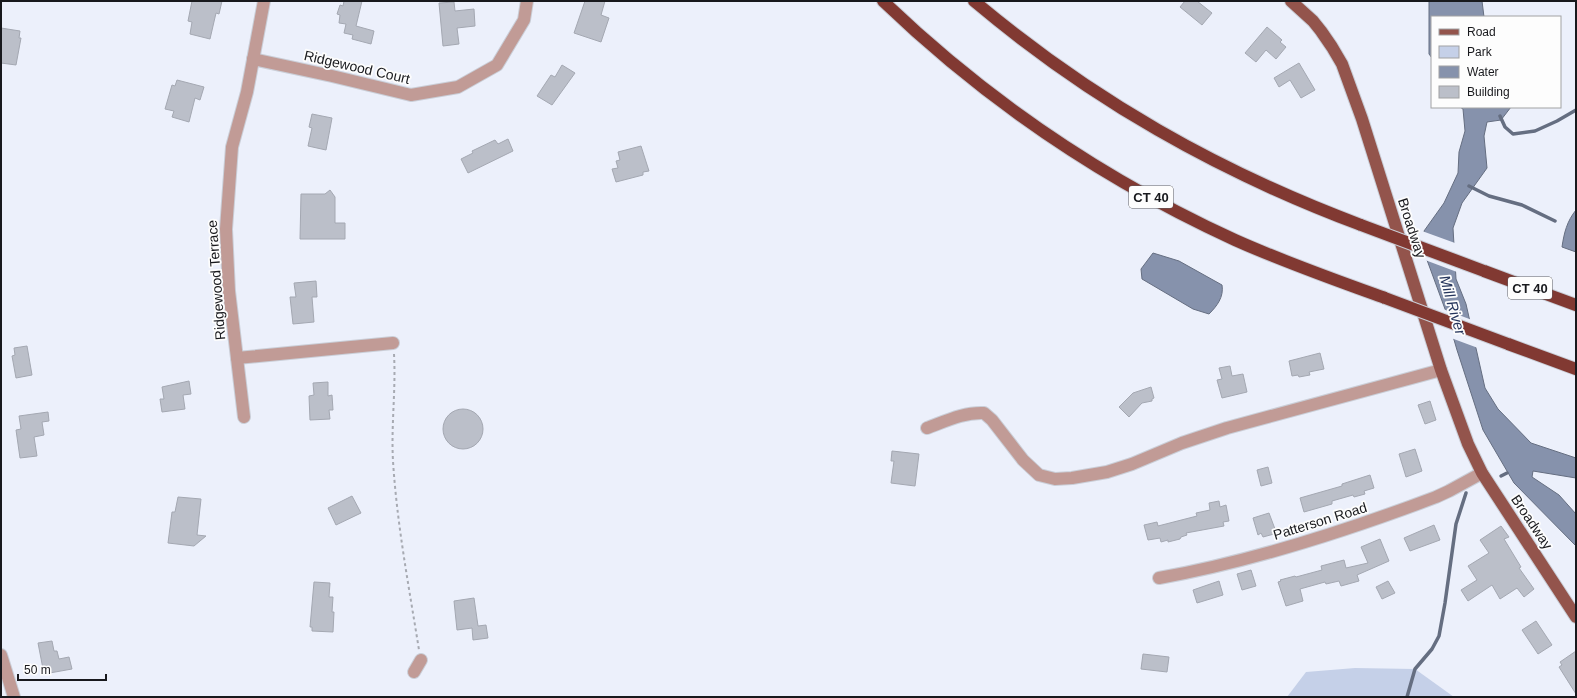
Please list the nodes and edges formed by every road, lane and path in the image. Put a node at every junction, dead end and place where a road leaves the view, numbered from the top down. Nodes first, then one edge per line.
1 (264, 1) edge
2 (527, 1) edge
3 (884, 1) edge
4 (974, 1) edge
5 (1291, 1) edge
6 (253, 59) junction
7 (1576, 305) edge
8 (393, 343) joint
9 (237, 358) junction
10 (1441, 370) junction
11 (1576, 370) edge
12 (244, 417) dead end
13 (928, 428) dead end
14 (1482, 473) junction
15 (1159, 578) dead end
16 (1576, 617) edge
17 (1, 655) edge
18 (421, 660) joint
19 (414, 672) dead end
20 (14, 697) edge

1 - 6 street, Ridgewood Terrace
2 - 6 street, Ridgewood Court
3 - 11 highway, CT 40, bridge
4 - 7 highway, CT 40, bridge
5 - 10 main road, Broadway
6 - 9 street, Ridgewood Terrace
8 - 9 street
8 - 18 path
9 - 12 street, Ridgewood Terrace
10 - 13 street
10 - 14 main road, Broadway
14 - 15 street, Patterson Road
14 - 16 main road, Broadway
17 - 20 street
18 - 19 street

